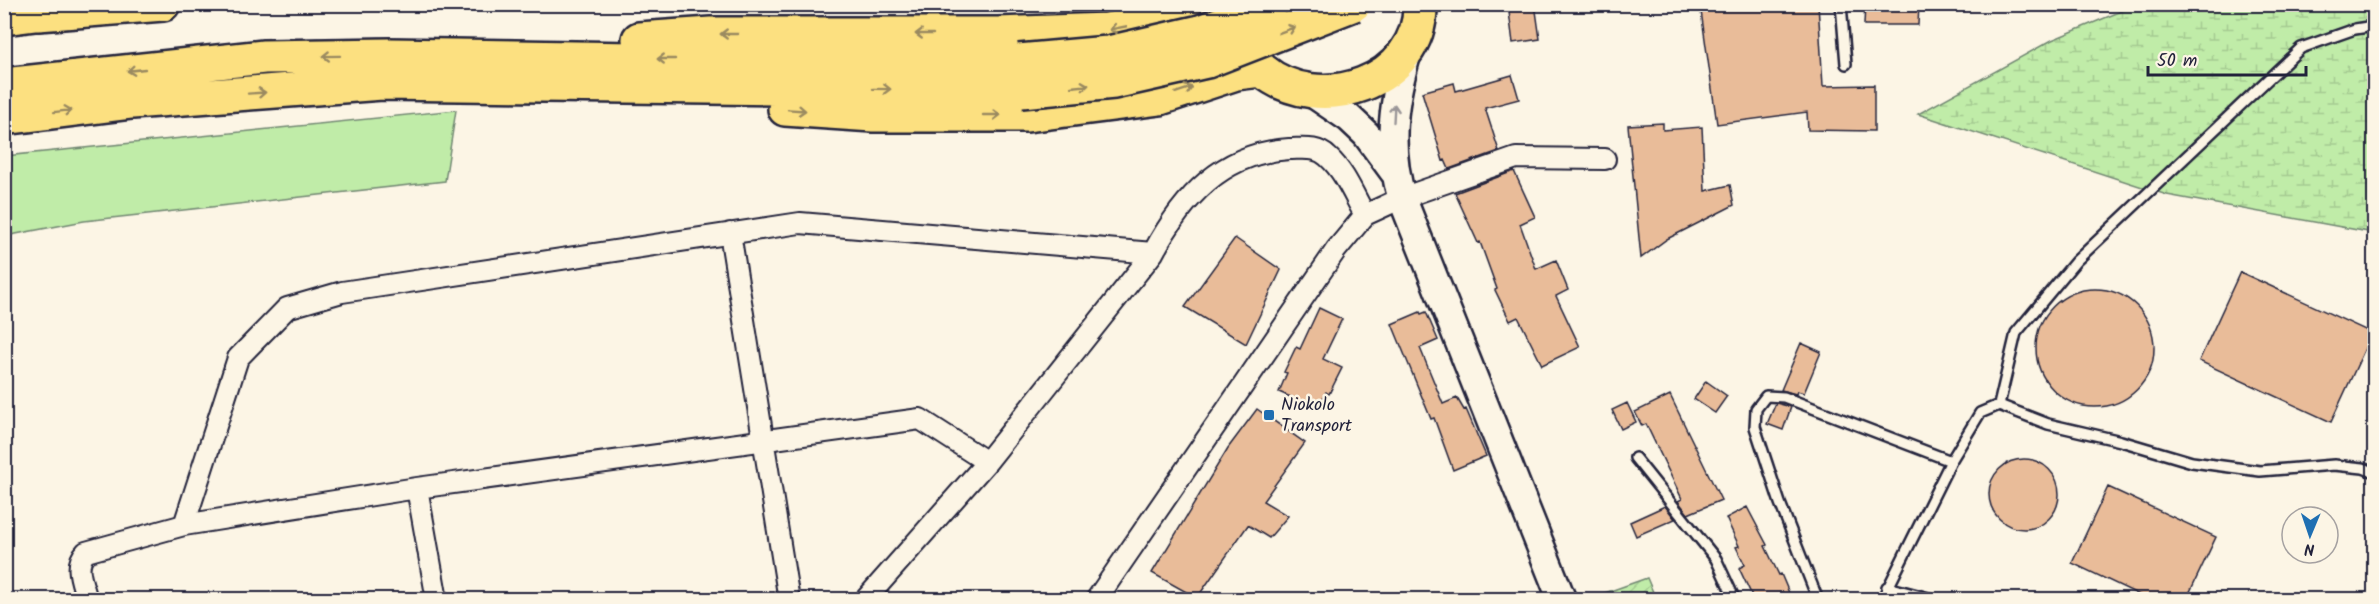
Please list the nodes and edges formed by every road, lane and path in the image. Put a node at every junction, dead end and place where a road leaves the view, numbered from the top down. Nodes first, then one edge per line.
1 (109, 4) edge
2 (163, 4) edge
3 (1216, 4) edge
4 (1238, 4) edge
5 (1272, 4) edge
6 (1354, 4) edge
7 (1841, 4) edge
8 (1427, 8) edge
9 (38, 14) junction
10 (4, 18) edge
11 (2374, 26) edge
12 (1410, 45) junction
13 (1846, 64) dead end
14 (386, 69) junction
15 (1261, 70) junction
16 (1020, 76) junction
17 (4, 85) edge
18 (1308, 90) junction
19 (4, 118) edge
20 (1605, 159) dead end
21 (1394, 172) junction
22 (1402, 198) junction
23 (1365, 215) junction
24 (730, 233) junction
25 (1153, 253) junction
26 (1999, 405) junction
27 (764, 442) junction
28 (1635, 458) dead end
29 (1951, 461) junction
30 (987, 462) junction
31 (2374, 471) edge
32 (417, 488) junction
33 (184, 525) junction
34 (1887, 587) junction
35 (87, 600) edge
36 (437, 600) edge
37 (789, 600) edge
38 (865, 600) edge
39 (1096, 600) edge
40 (1562, 600) edge
41 (1735, 600) edge
42 (1818, 600) edge
43 (1882, 600) edge
44 (1936, 600) edge

1 - 9 highway
2 - 9 highway
3 -> 14 highway
4 - 15 highway
5 - 16 highway, bridge
16 -> 6 highway, bridge
7 - 13 lane
8 - 12 highway
9 - 10 highway
11 - 26 lane
12 - 18 highway
21 -> 12 main road
14 -> 15 highway
14 - 16 highway
14 -> 17 highway
19 -> 14 highway
15 - 18 highway
18 - 21 main road
20 - 22 street
21 - 22 main road
22 - 23 street
22 - 40 main road
23 - 25 street
23 - 39 street
24 - 25 street
24 - 27 street
24 - 33 street
25 - 30 street
26 - 29 lane
26 - 31 lane
27 - 30 street
27 - 32 street
27 - 37 street
28 - 41 lane
29 - 34 lane
29 - 42 lane
30 - 38 street
32 - 33 street
32 - 36 street
33 - 35 street
34 - 43 lane
34 - 44 lane

